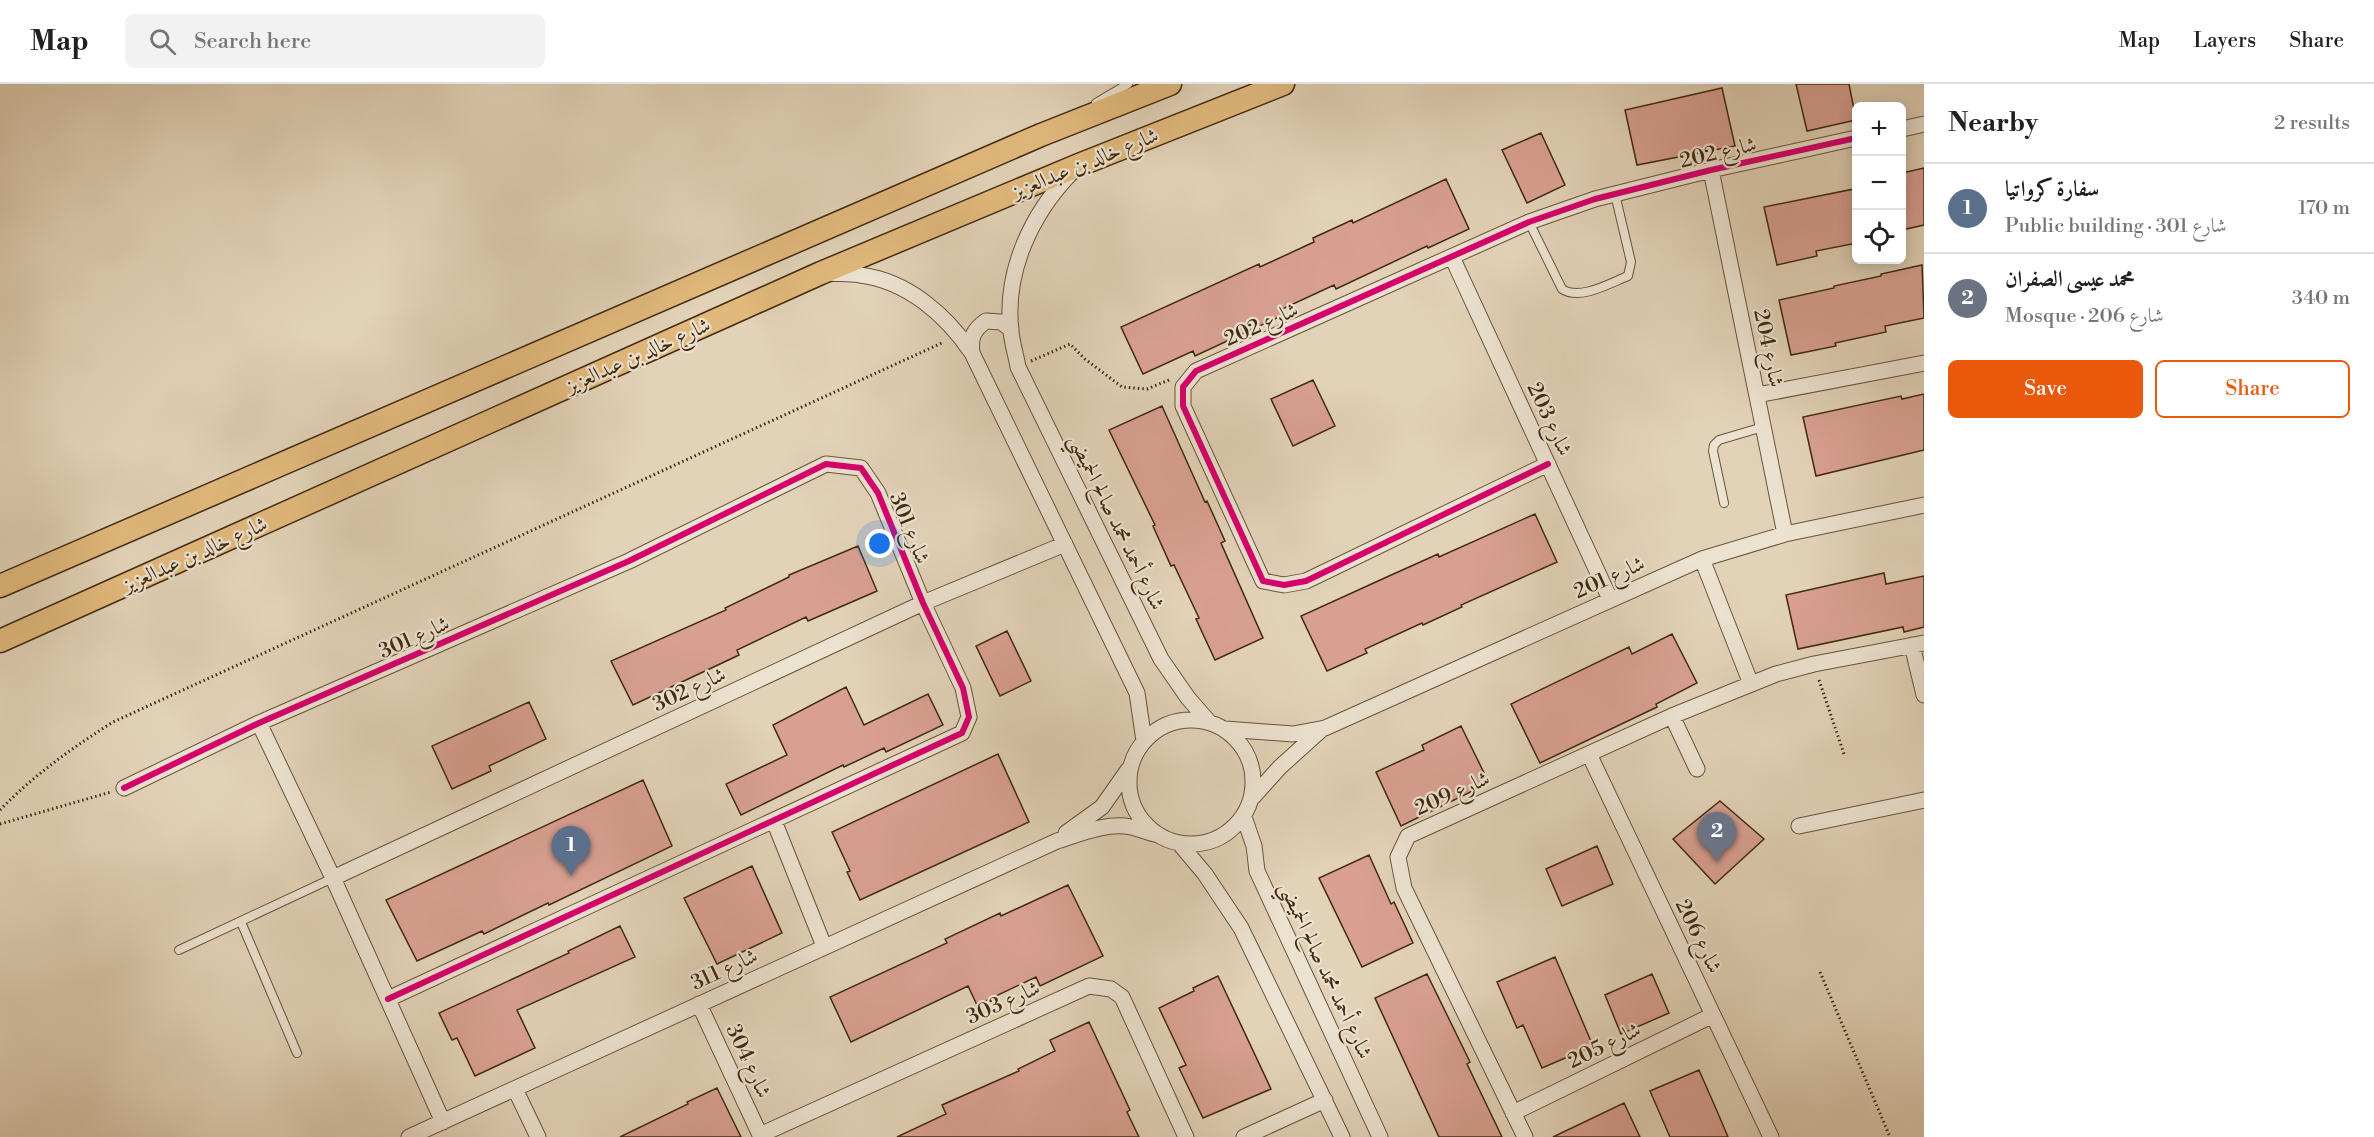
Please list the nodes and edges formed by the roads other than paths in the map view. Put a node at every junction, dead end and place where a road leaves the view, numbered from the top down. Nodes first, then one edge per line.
1 (1128, 84) edge
2 (1170, 84) edge
3 (1282, 84) edge
4 (1924, 124) edge
5 (1906, 128) edge
6 (1041, 135) junction
7 (1852, 139) edge
8 (1079, 165) junction
9 (1711, 170) junction
10 (1615, 194) junction
11 (1529, 222) junction
12 (1452, 256) junction
13 (821, 273) junction
14 (1011, 329) junction
15 (972, 353) junction
16 (1924, 363) edge
17 (1757, 395) junction
18 (1763, 427) junction
19 (1548, 464) junction
20 (1724, 503) dead end
21 (1924, 505) edge
22 (1785, 534) junction
23 (1065, 543) junction
24 (1702, 559) junction
25 (0, 586) edge
26 (1610, 599) junction
27 (923, 603) junction
28 (0, 641) edge
29 (1918, 644) edge
30 (1751, 684) junction
31 (1924, 695) edge
32 (1672, 716) junction
33 (1209, 722) junction
34 (259, 723) junction
35 (1324, 728) junction
36 (1225, 729) junction
37 (1144, 741) junction
38 (1589, 754) junction
39 (1130, 767) junction
40 (1697, 769) dead end
41 (124, 788) road end
42 (1252, 797) junction
43 (1924, 800) edge
44 (1244, 817) junction
45 (774, 821) junction
46 (1799, 826) dead end
47 (1158, 835) junction
48 (1057, 841) junction
49 (1179, 843) junction
50 (333, 878) junction
51 (241, 922) junction
52 (824, 946) junction
53 (179, 950) dead end
54 (388, 999) junction
55 (699, 1004) junction
56 (1713, 1015) junction
57 (297, 1053) dead end
58 (515, 1089) junction
59 (1325, 1100) junction
60 (1513, 1113) junction
61 (443, 1122) junction
62 (761, 1136) edge
63 (409, 1137) edge
64 (538, 1137) edge
65 (1186, 1137) edge
66 (1244, 1137) edge
67 (1342, 1137) edge
68 (1380, 1137) edge
69 (1525, 1137) edge
70 (1771, 1137) edge

1 - 6 lane
2 - 6 main road, شارع خالد بن عبدالعزيز
3 - 8 main road, شارع خالد بن عبدالعزيز
4 - 5 street
6 - 25 main road, شارع خالد بن عبدالعزيز
7 - 9 street, شارع 202
8 - 13 main road, شارع خالد بن عبدالعزيز
8 - 14 street, شارع أحمد محمد صالح الحميضي
9 - 10 street, شارع 202
9 - 17 street, شارع 204
10 - 11 street, شارع 202
10 - 11 lane
11 - 12 street, شارع 202
12 - 19 street, شارع 203
12 - 19 street, شارع 202
13 - 15 street
13 - 28 main road, شارع خالد بن عبدالعزيز
14 - 15 street
14 - 33 street, شارع أحمد محمد صالح الحميضي
15 - 23 street
16 - 17 street
17 - 18 street, شارع 204
18 - 20 lane
18 - 22 street, شارع 204
19 - 26 street, شارع 203
21 - 22 street, شارع 201
22 - 24 street, شارع 201
23 - 27 street, شارع 302
23 - 37 street
24 - 26 street, شارع 201
24 - 30 street
26 - 35 street, شارع 201
27 - 34 street, شارع 301
27 - 45 street, شارع 301
27 - 50 street, شارع 302
29 - 30 street, شارع 209
29 - 31 street
30 - 32 street, شارع 209
32 - 38 street, شارع 209
32 - 40 street
33 - 36 street
33 - 37 street
34 - 41 street, شارع 301
34 - 50 street
35 - 36 street, شارع 201
35 - 42 street, شارع 201
36 - 42 street
37 - 39 street
38 - 56 street, شارع 206
38 - 60 street, شارع 209
39 - 47 street
39 - 48 street, شارع 311
42 - 44 street
43 - 46 street
44 - 49 street
44 - 68 street, شارع أحمد محمد صالح الحميضي
45 - 52 street
45 - 54 street, شارع 301
47 - 48 street, شارع 311
47 - 49 street
48 - 52 street, شارع 311
49 - 59 street
50 - 51 lane
50 - 54 street
51 - 53 lane
51 - 57 lane
52 - 55 street, شارع 311
54 - 61 street
55 - 58 street, شارع 311
55 - 62 street, شارع 304
56 - 60 street, شارع 205
56 - 70 street, شارع 206
58 - 61 street, شارع 311
58 - 64 street
59 - 66 street
59 - 67 street
60 - 69 street, شارع 209
61 - 63 street, شارع 311
62 - 65 street, شارع 303

